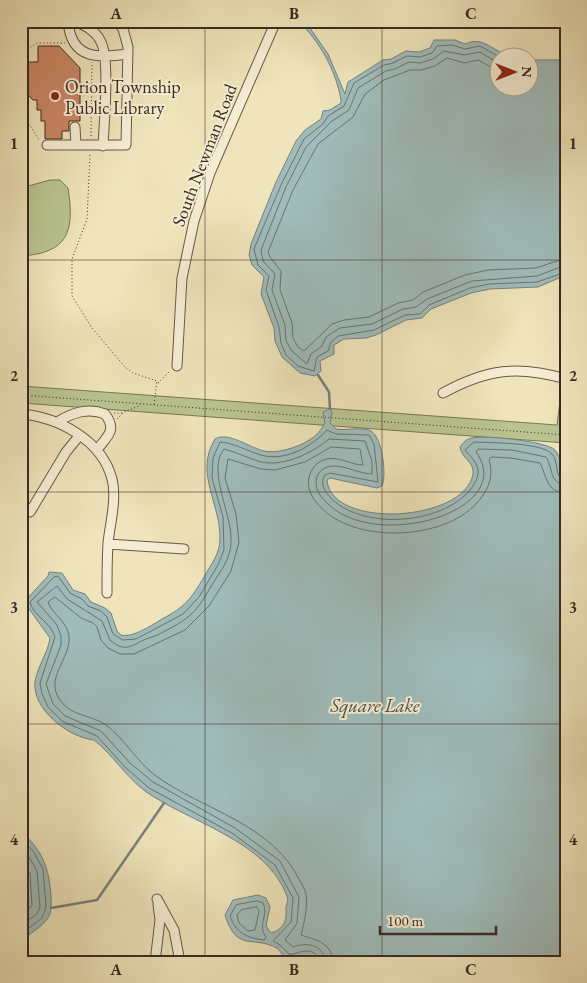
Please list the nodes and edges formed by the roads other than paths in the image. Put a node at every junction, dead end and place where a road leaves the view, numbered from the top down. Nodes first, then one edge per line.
1 (68, 21) edge
2 (75, 21) edge
3 (117, 21) edge
4 (276, 21) edge
5 (128, 54) junction
6 (106, 57) junction
7 (75, 127) dead end
8 (47, 145) road end
9 (76, 145) junction
10 (103, 146) junction
11 (177, 366) road end
12 (566, 379) edge
13 (443, 393) dead end
14 (21, 414) edge
15 (57, 422) junction
16 (79, 436) junction
17 (96, 450) junction
18 (30, 512) dead end
19 (108, 544) junction
20 (184, 549) dead end
21 (107, 593) dead end
22 (155, 962) edge
23 (180, 962) edge

1 - 6 street
2 - 6 street
3 - 5 street
4 - 11 street, South Newman Road
5 - 6 street
5 - 10 street
6 - 10 street
7 - 9 street
8 - 9 street
9 - 10 street
12 - 13 street
14 - 15 street
15 - 16 street
15 - 17 street
16 - 17 street
16 - 18 street
17 - 19 street
19 - 20 street
19 - 21 street
22 - 23 street

